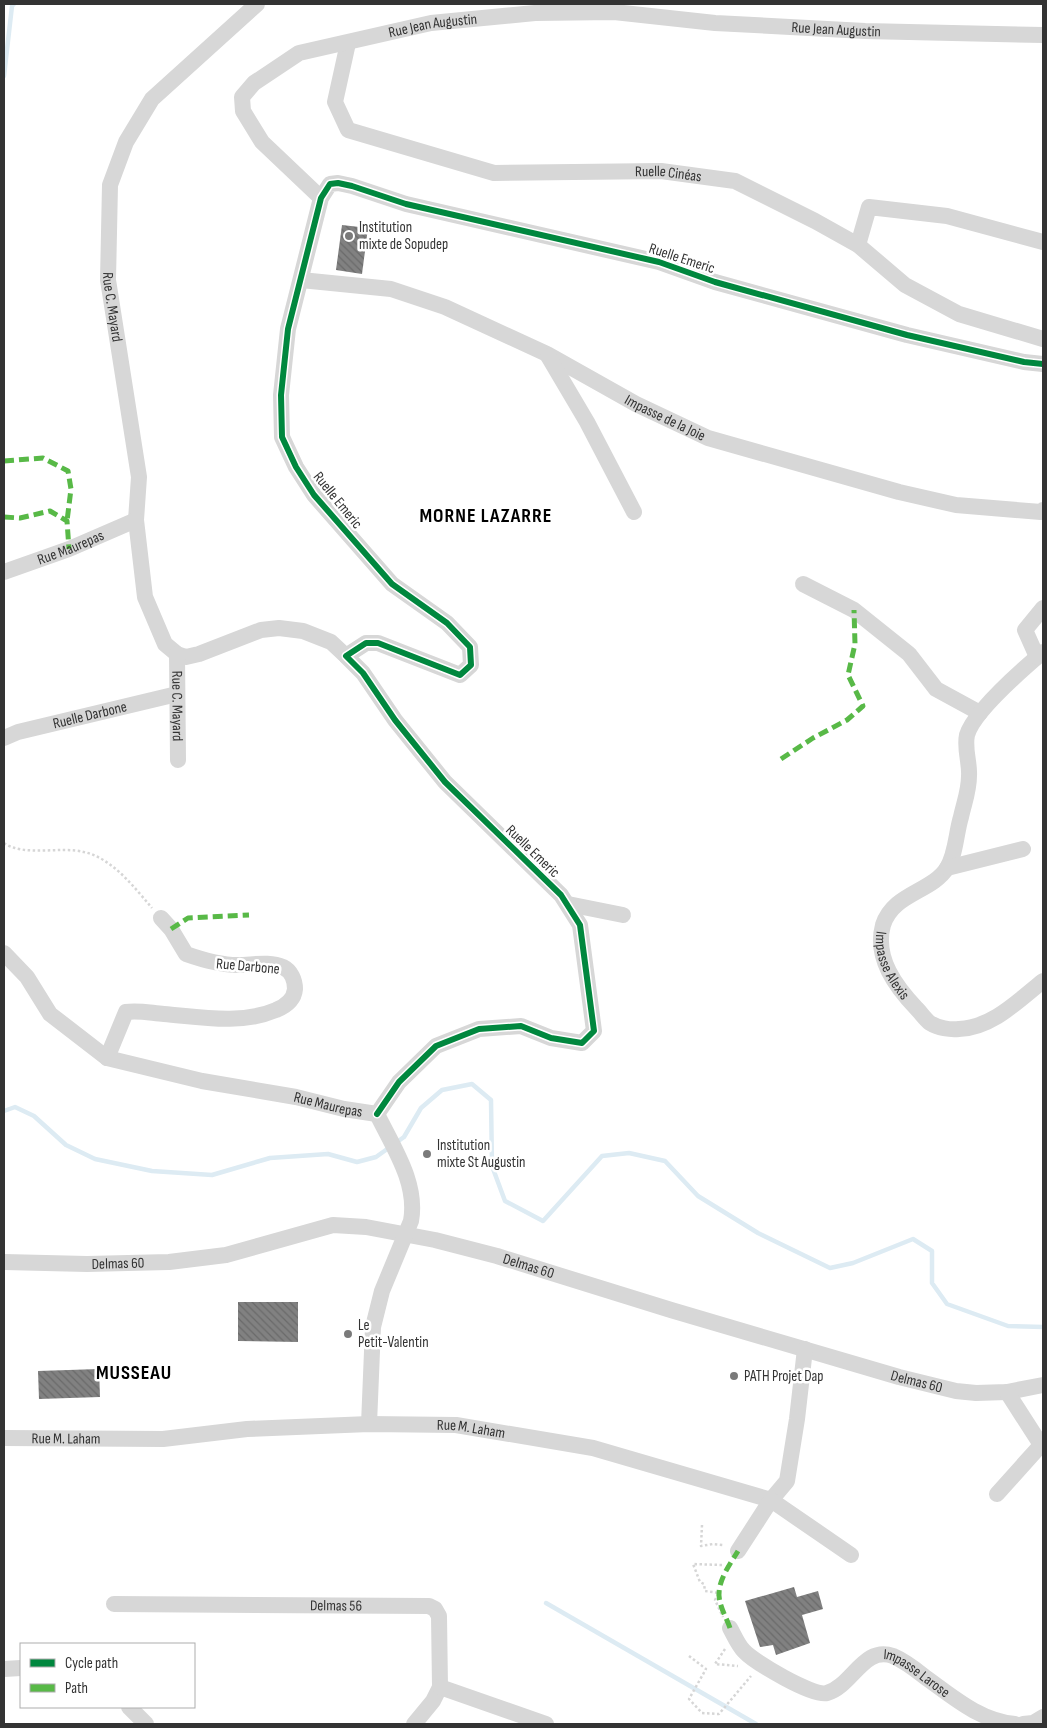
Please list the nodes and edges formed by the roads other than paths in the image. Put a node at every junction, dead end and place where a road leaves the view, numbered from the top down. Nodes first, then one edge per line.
1 (258, 4) edge
2 (1043, 35) edge
3 (348, 43) junction
4 (321, 198) junction
5 (1043, 242) edge
6 (858, 245) junction
7 (301, 280) junction
8 (1043, 339) edge
9 (547, 354) junction
10 (1043, 364) edge
11 (1043, 510) edge
12 (634, 512) dead end
13 (136, 520) junction
14 (4, 572) edge
15 (803, 584) dead end
16 (1043, 608) edge
17 (177, 654) junction
18 (1040, 655) edge
19 (346, 656) junction
20 (177, 694) junction
21 (980, 714) junction
22 (4, 738) edge
23 (178, 760) dead end
24 (1023, 849) dead end
25 (947, 868) junction
26 (568, 904) junction
27 (623, 915) dead end
28 (161, 918) road end
29 (4, 953) edge
30 (1043, 982) edge
31 (106, 1058) junction
32 (377, 1114) junction
33 (405, 1234) junction
34 (4, 1262) edge
35 (805, 1349) junction
36 (1043, 1385) edge
37 (1007, 1392) junction
38 (369, 1424) junction
39 (4, 1438) edge
40 (1042, 1446) edge
41 (997, 1494) dead end
42 (771, 1500) junction
43 (730, 1548) road end
44 (851, 1555) dead end
45 (114, 1604) dead end
46 (730, 1628) dead end
47 (20, 1668) edge
48 (4, 1669) edge
49 (440, 1687) junction
50 (130, 1708) edge
51 (1043, 1718) edge
52 (146, 1724) edge
53 (414, 1724) edge
54 (546, 1724) edge
55 (1015, 1724) edge
56 (1023, 1724) edge

1 - 13 street, Rue C. Mayard
2 - 3 street, Rue Jean Augustin
3 - 4 street, Rue Jean Augustin
3 - 6 street, Ruelle Cinéas
4 - 7 street, Ruelle Emeric
4 - 10 street, Ruelle Emeric
5 - 6 street
6 - 8 street, Ruelle Cinéas
7 - 9 street, Impasse de la Joie
7 - 19 street, Ruelle Emeric
9 - 11 street, Impasse de la Joie
9 - 12 street
13 - 14 street, Rue Maurepas
13 - 17 street, Rue C. Mayard
15 - 21 street
16 - 18 street
17 - 19 street, Rue C. Mayard
17 - 20 street, Rue C. Mayard
18 - 21 street
19 - 26 street, Ruelle Emeric
20 - 22 street, Ruelle Darbone
20 - 23 street, Rue C. Mayard
21 - 25 street
24 - 25 street
25 - 30 street, Impasse Alexis
26 - 27 street
26 - 32 street, Ruelle Emeric
28 - 31 street, Rue Darbone
29 - 31 street, Rue Maurepas
31 - 32 street, Rue Maurepas
32 - 33 street, Rue Maurepas
33 - 34 street, Delmas 60
33 - 35 street, Delmas 60
33 - 38 street, Rue Maurepas
35 - 37 street, Delmas 60
35 - 42 street
36 - 37 street, Delmas 60
37 - 40 street
38 - 39 street, Rue M. Laham
38 - 42 street, Rue M. Laham
40 - 41 street
42 - 43 street
42 - 44 street
45 - 49 street, Delmas 56
46 - 55 street, Impasse Larose
47 - 48 street
49 - 53 street
49 - 54 street
50 - 52 street
51 - 56 street

